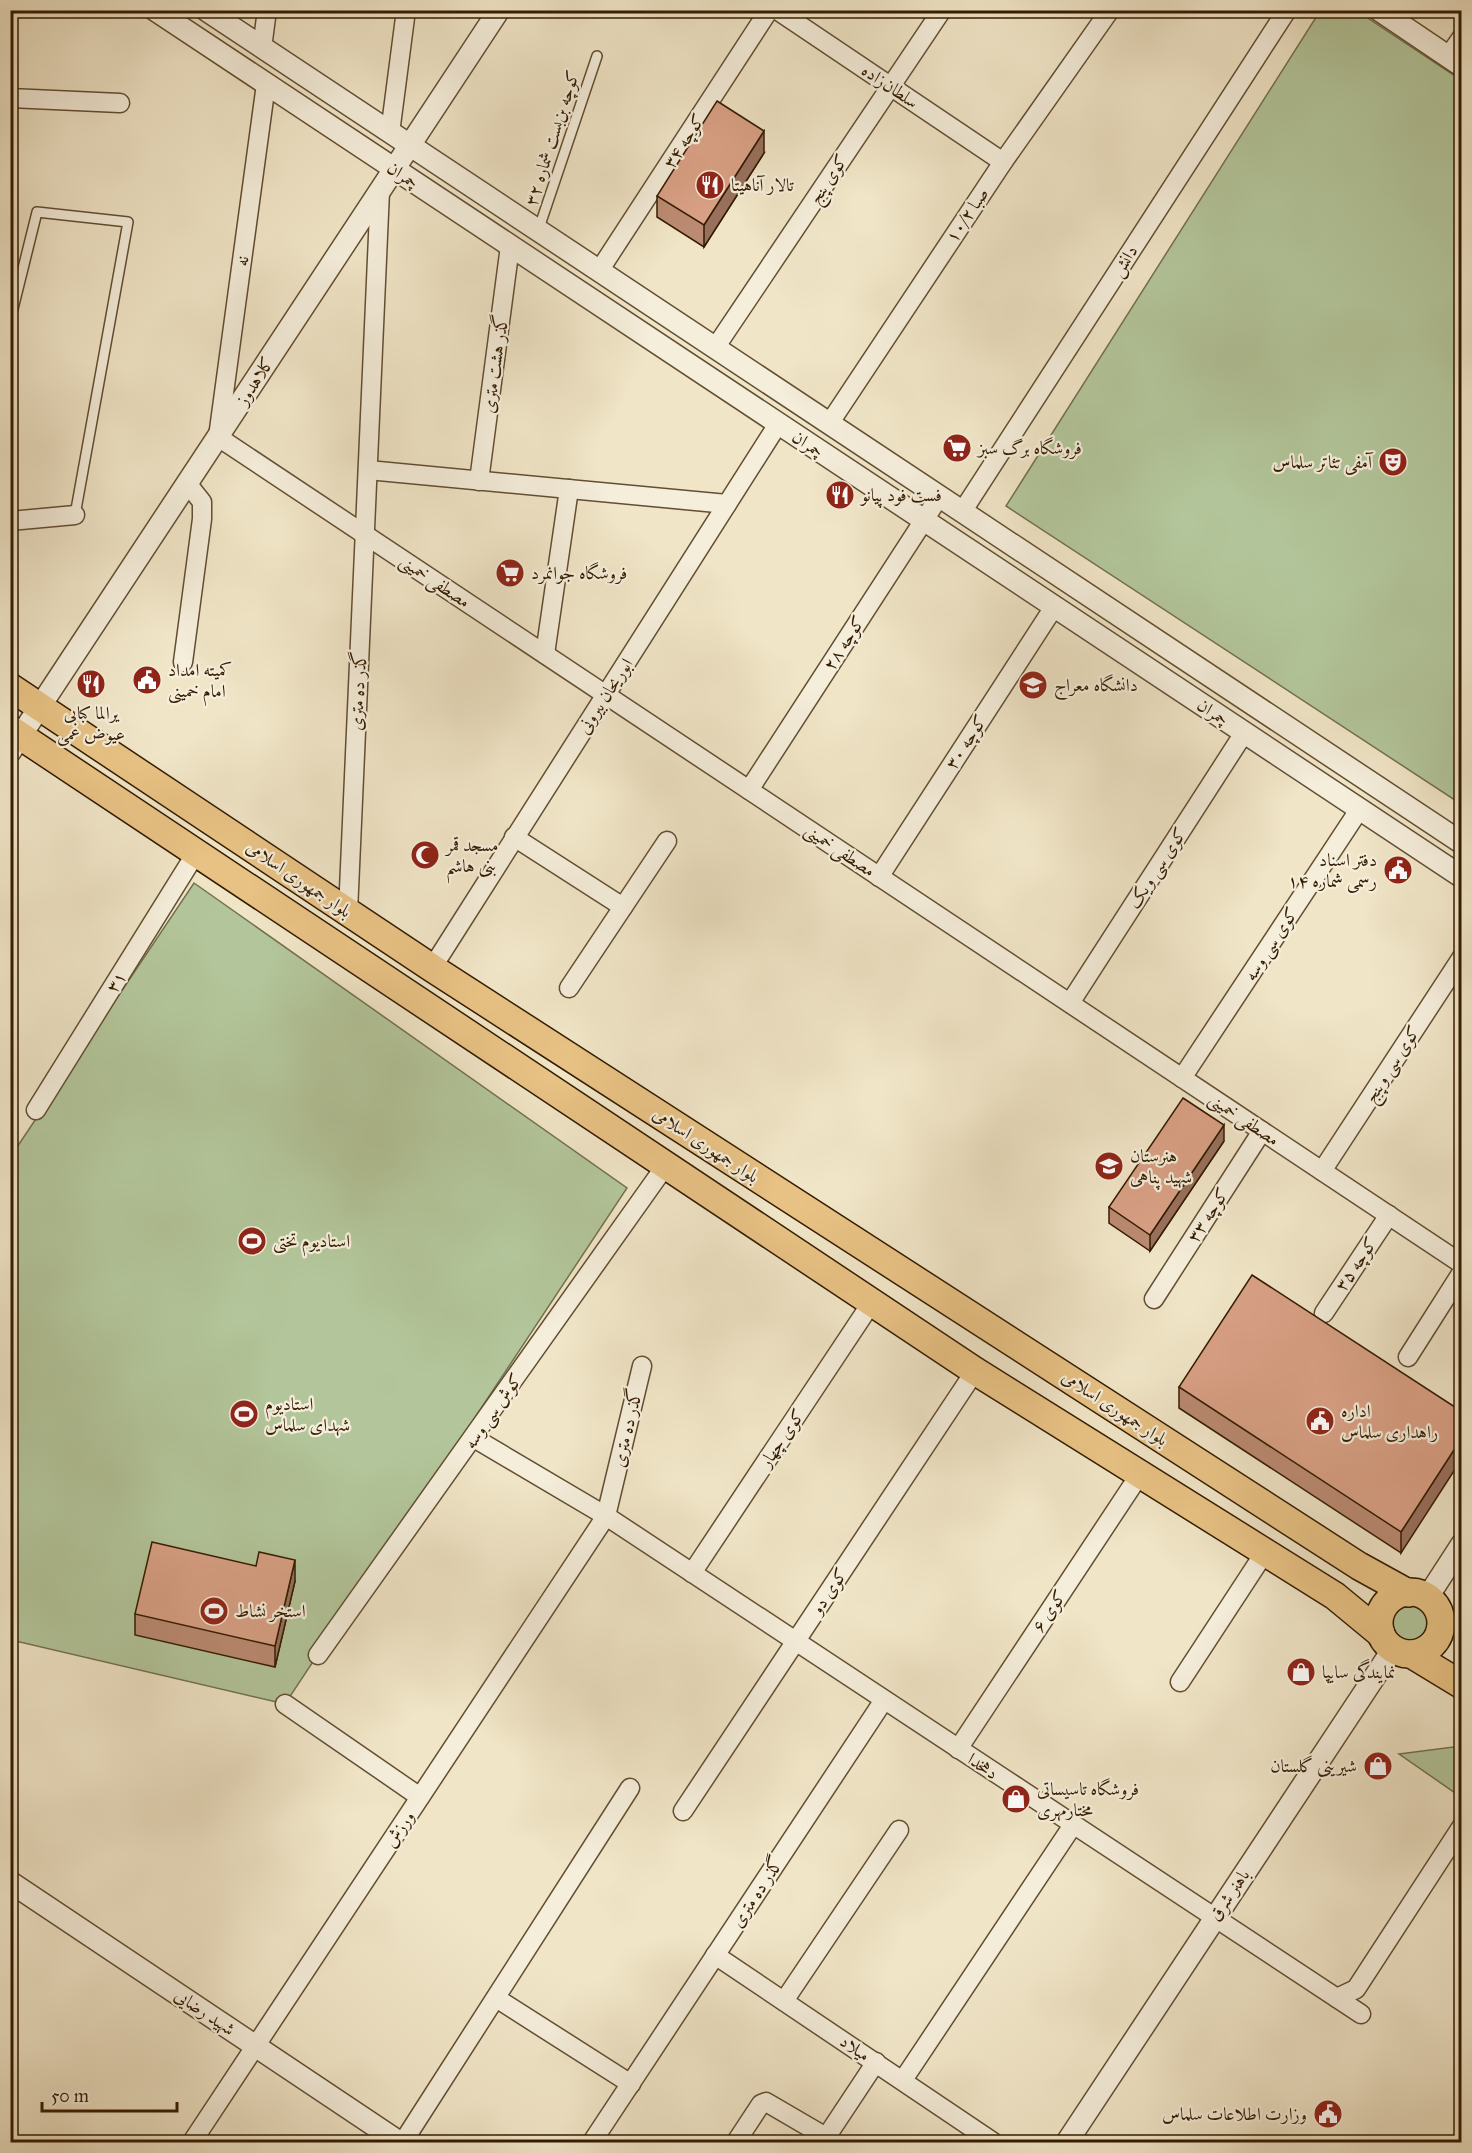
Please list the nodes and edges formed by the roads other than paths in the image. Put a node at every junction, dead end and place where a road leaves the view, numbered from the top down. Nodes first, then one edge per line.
1 (155, 10) edge
2 (206, 10) edge
3 (267, 10) edge
4 (406, 10) edge
5 (499, 10) edge
6 (769, 10) edge
7 (777, 10) edge
8 (942, 10) edge
9 (1110, 10) edge
10 (1287, 10) edge
11 (1379, 10) edge
12 (1461, 37) edge
13 (262, 48) junction
14 (597, 56) dead end
15 (1455, 61) edge
16 (266, 84) junction
17 (889, 86) junction
18 (10, 98) edge
19 (120, 103) dead end
20 (390, 133) junction
21 (410, 146) junction
22 (1003, 162) junction
23 (394, 170) junction
24 (380, 191) junction
25 (538, 231) junction
26 (510, 246) junction
27 (599, 271) junction
28 (10, 321) edge
29 (715, 348) junction
30 (794, 400) junction
31 (778, 424) junction
32 (829, 424) junction
33 (218, 437) junction
34 (368, 470) junction
35 (479, 481) junction
36 (187, 483) junction
37 (569, 489) junction
38 (939, 496) junction
39 (727, 504) junction
40 (962, 512) junction
41 (75, 515) joint
42 (923, 520) junction
43 (10, 521) edge
44 (365, 535) junction
45 (946, 535) junction
46 (1054, 607) junction
47 (545, 654) junction
48 (183, 662) dead end
49 (10, 687) edge
50 (606, 695) junction
51 (40, 706) junction
52 (1244, 733) junction
53 (14, 739) edge
54 (749, 790) junction
55 (1359, 810) junction
56 (514, 837) junction
57 (667, 841) dead end
58 (1461, 843) edge
59 (196, 853) junction
60 (879, 877) junction
61 (1461, 877) edge
62 (623, 907) junction
63 (348, 912) junction
64 (1461, 957) edge
65 (432, 968) junction
66 (568, 988) dead end
67 (1070, 1003) junction
68 (1182, 1078) junction
69 (36, 1110) dead end
70 (1262, 1131) junction
71 (666, 1165) junction
72 (1322, 1171) junction
73 (1389, 1215) junction
74 (1461, 1264) edge
75 (1461, 1272) edge
76 (1155, 1299) dead end
77 (872, 1302) junction
78 (1324, 1313) dead end
79 (1408, 1356) dead end
80 (642, 1366) dead end
81 (975, 1371) junction
82 (474, 1438) junction
83 (1140, 1474) junction
84 (606, 1516) junction
85 (1461, 1544) edge
86 (1265, 1552) junction
87 (692, 1573) junction
88 (1425, 1601) junction
89 (1461, 1630) edge
90 (796, 1641) junction
91 (1395, 1646) junction
92 (318, 1655) dead end
93 (1180, 1682) dead end
94 (1459, 1685) edge
95 (884, 1700) junction
96 (285, 1704) dead end
97 (958, 1749) junction
98 (630, 1788) dead end
99 (420, 1797) junction
100 (683, 1811) dead end
101 (1072, 1825) junction
102 (1461, 1826) edge
103 (899, 1830) dead end
104 (10, 1882) edge
105 (1214, 1918) junction
106 (715, 1955) junction
107 (496, 1998) junction
108 (1337, 1998) junction
109 (784, 2001) junction
110 (1361, 2014) dead end
111 (255, 2046) junction
112 (876, 2062) junction
113 (903, 2080) junction
114 (631, 2084) junction
115 (825, 2140) edge
116 (192, 2142) edge
117 (401, 2142) edge
118 (592, 2142) edge
119 (736, 2142) edge
120 (993, 2142) edge
121 (1067, 2142) edge

1 - 16 street, چمران
2 - 13 street, چمران
3 - 13 street
4 - 20 street
5 - 21 street, کلاهدوز
6 - 27 street, کوچه ۳۴
7 - 17 street, سلطان‌زاده
8 - 17 street, کوی پنج
9 - 22 street, صبا ۱۰/۲
10 - 40 street, دانش
11 - 15 street
12 - 15 street
13 - 20 street, چمران
14 - 25 lane, کوچه بن‌بست شماره ۳۲
16 - 23 street, چمران
16 - 33 street, نه
17 - 22 street, سلطان‌زاده
17 - 29 street, کوی پنج
18 - 19 street
20 - 21 street, چمران
21 - 23 street, کلاهدوز
21 - 25 street, چمران
22 - 32 street, صبا ۱۰/۲
23 - 24 street, کلاهدوز
23 - 26 street, چمران
24 - 33 street, کلاهدوز
24 - 34 street, گذر ده متری
25 - 27 street, چمران
26 - 31 street, چمران
26 - 35 street, گذر هشت متری
27 - 29 street, چمران
28 - 41 lane
29 - 30 street, چمران
30 - 31 street
30 - 32 street, چمران
31 - 39 street, ابوریحان بیرونی
31 - 42 street, چمران
32 - 38 street, چمران
33 - 36 street, کلاهدوز
33 - 44 street, مصطفی خمینی
34 - 35 street
34 - 44 street, گذر ده متری
35 - 37 street
36 - 48 street
36 - 51 street, کلاهدوز
37 - 39 street
37 - 47 street
38 - 40 street, چمران
38 - 42 street, کوچه ۲۸
39 - 50 street, ابوریحان بیرونی
40 - 45 street
40 - 58 street, چمران
41 - 43 street
42 - 45 street, چمران
42 - 54 street, کوچه ۲۸
44 - 47 street, مصطفی خمینی
44 - 63 street, گذر ده متری
45 - 46 street, چمران
46 - 52 street, چمران
46 - 60 street, کوچه ۳۰
47 - 50 street, مصطفی خمینی
49 - 51 main road, بلوار جمهوری اسلامی
50 - 54 street, مصطفی خمینی
50 - 56 street, ابوریحان بیرونی
51 - 53 street, کلاهدوز
51 - 63 main road, بلوار جمهوری اسلامی
52 - 55 street, چمران
52 - 67 street, کوی سی ویک
53 - 59 main road, بلوار جمهوری اسلامی
54 - 60 street, مصطفی خمینی
55 - 61 street, چمران
55 - 68 street, کوی سی وسه
56 - 62 street
56 - 65 street, ابوریحان بیرونی
57 - 62 street
59 - 69 street, ۳۱
59 - 71 main road, بلوار جمهوری اسلامی
60 - 67 street, مصطفی خمینی
62 - 66 street
63 - 65 main road, بلوار جمهوری اسلامی
64 - 72 street, کوی سی وپنج
65 - 88 main road, بلوار جمهوری اسلامی
67 - 68 street, مصطفی خمینی
68 - 70 street, مصطفی خمینی
70 - 72 street, مصطفی خمینی
70 - 76 street, کوچه ۳۳
71 - 77 main road, بلوار جمهوری اسلامی
71 - 82 street, کوش سی وسه
72 - 73 street, مصطفی خمینی
73 - 74 street, مصطفی خمینی
73 - 78 street, کوچه ۳۵
75 - 79 street
77 - 81 main road, بلوار جمهوری اسلامی
77 - 87 street, کوی چهار
80 - 84 street, گذر ده متری
81 - 83 main road, بلوار جمهوری اسلامی
81 - 90 street, کوی دو
82 - 84 street
82 - 92 street, کوش سی وسه
83 - 86 main road, بلوار جمهوری اسلامی
83 - 97 street, کوی ۶
84 - 87 street, دهخدا
84 - 99 street, ورزش
85 - 88 street
86 - 91 main road, بلوار جمهوری اسلامی
86 - 93 street
87 - 90 street, دهخدا
88 - 89 main road, بلوار جمهوری اسلامی
88 - 91 main road
88 - 91 main road
90 - 95 street, دهخدا
90 - 100 street, کوی دو
91 - 94 main road, بلوار جمهوری اسلامی
91 - 105 street, باهنر شرق
95 - 97 street, دهخدا
95 - 106 street, گذر ده متری
96 - 99 street
97 - 101 street, دهخدا
98 - 107 street
99 - 111 street, ورزش
101 - 105 street, دهخدا
101 - 113 street
102 - 108 street
103 - 109 street
104 - 111 street, شهید رضایی
105 - 108 street, دهخدا
105 - 121 street, باهنر شرق
106 - 109 street, میلاد
106 - 114 street, گذر ده متری
107 - 114 street
107 - 117 street
108 - 110 street, دهخدا
109 - 112 street, میلاد
111 - 116 street, ورزش
111 - 117 street, شهید رضایی
112 - 113 street, میلاد
112 - 115 street
113 - 120 street, میلاد
114 - 118 street, گذر ده متری
115 - 119 street

